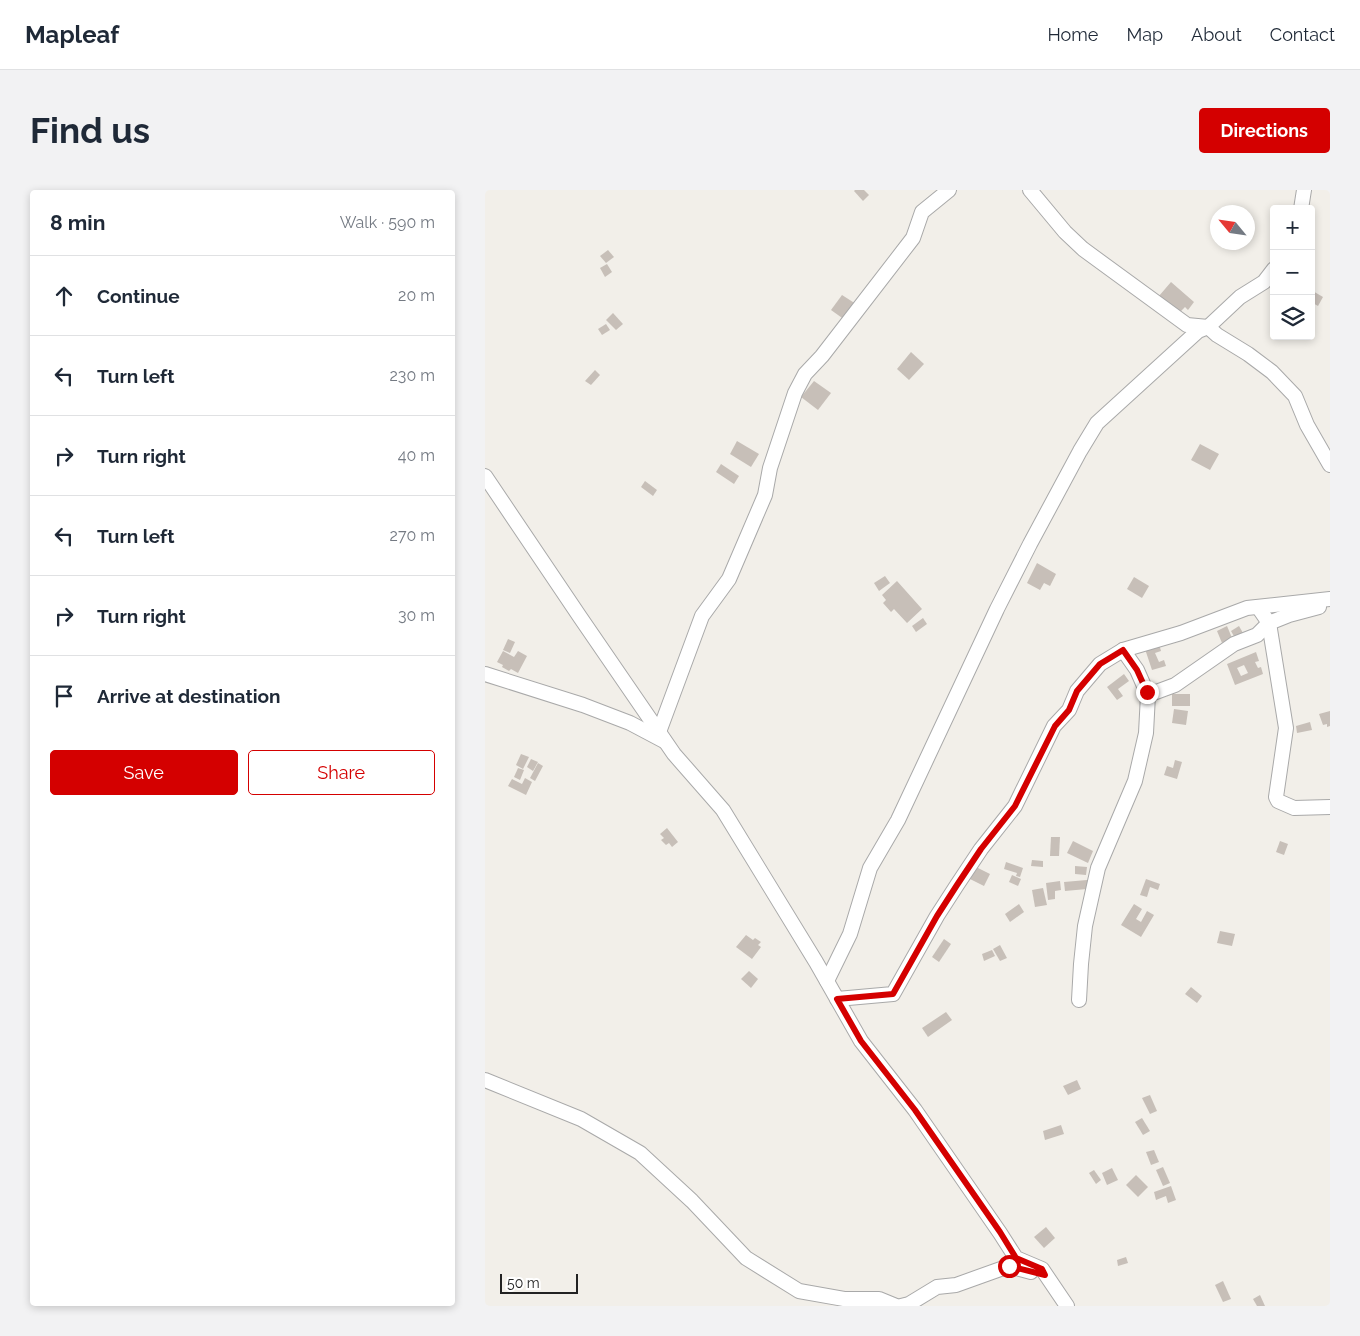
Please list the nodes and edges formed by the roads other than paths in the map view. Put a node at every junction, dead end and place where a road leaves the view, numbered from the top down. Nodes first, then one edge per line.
1 (949, 190) edge
2 (1030, 190) edge
3 (1304, 190) edge
4 (1302, 205) edge
5 (1270, 274) edge
6 (1208, 326) junction
7 (1330, 465) edge
8 (485, 476) edge
9 (1330, 601) edge
10 (1257, 606) junction
11 (1269, 623) junction
12 (1123, 650) junction
13 (485, 674) edge
14 (1148, 695) junction
15 (663, 737) junction
16 (1330, 807) edge
17 (827, 980) junction
18 (837, 999) junction
19 (1079, 1000) dead end
20 (485, 1080) edge
21 (1045, 1275) junction
22 (896, 1306) edge
23 (901, 1306) edge
24 (1067, 1306) edge

1 - 15 street
2 - 6 street
3 - 4 street
5 - 6 street
6 - 7 street
6 - 17 street
8 - 15 street
9 - 10 street
9 - 11 street
10 - 11 street
10 - 12 street
11 - 14 street
11 - 16 street
12 - 14 street
12 - 18 street
13 - 15 street
14 - 19 street
15 - 17 street
17 - 18 street
18 - 21 street
20 - 22 street
21 - 23 street
21 - 24 street

